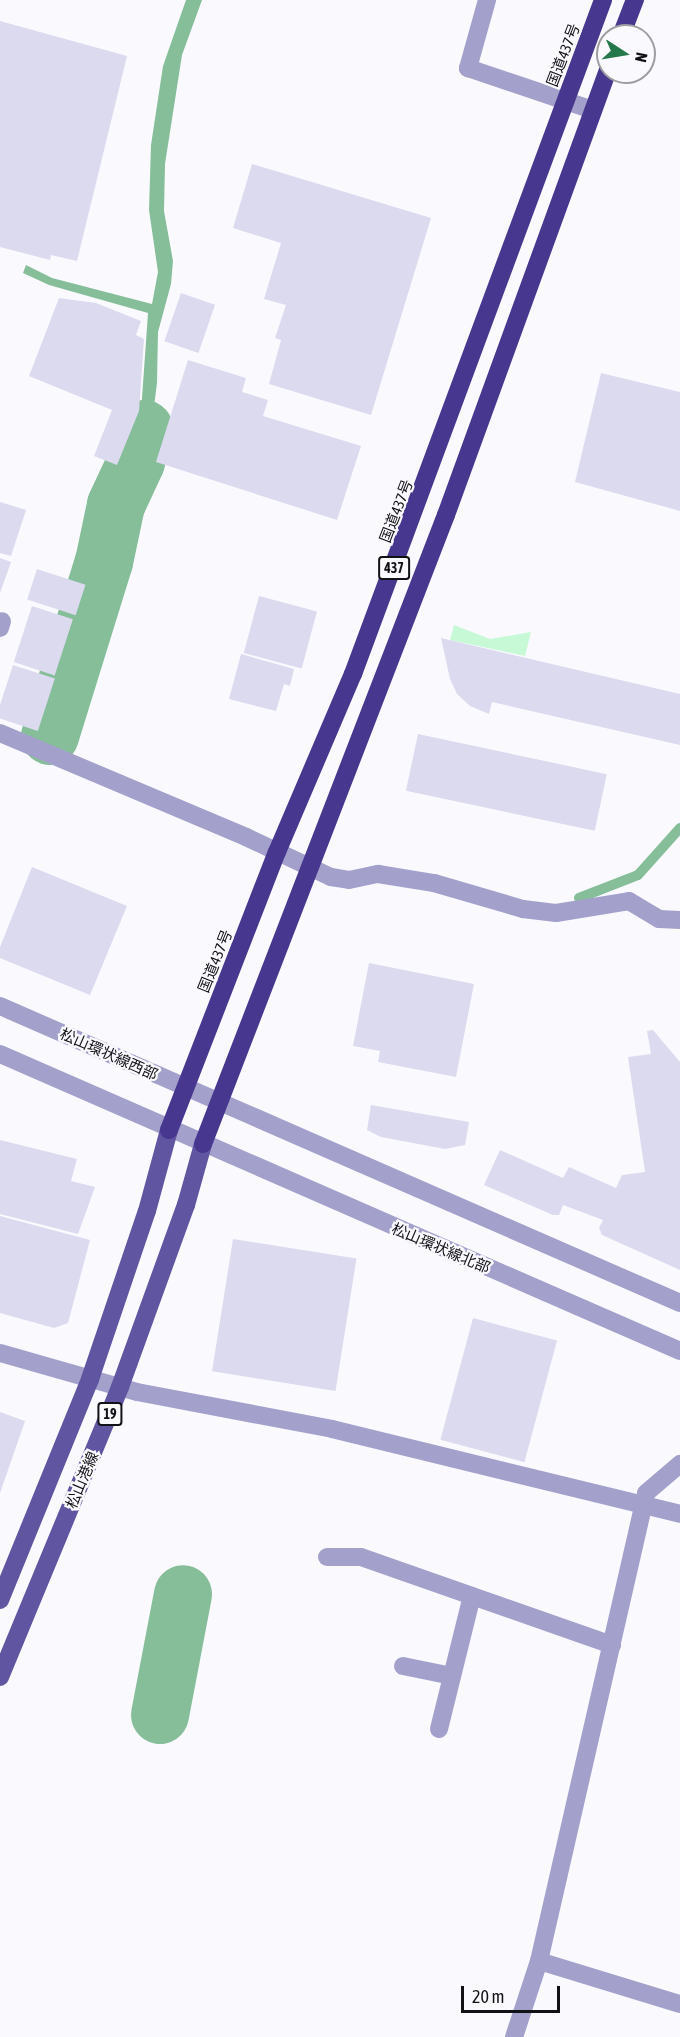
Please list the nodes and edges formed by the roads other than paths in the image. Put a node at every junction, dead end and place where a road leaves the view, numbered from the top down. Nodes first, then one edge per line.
1 (487, 0) edge
2 (603, 0) edge
3 (635, 0) edge
4 (626, 24) edge
5 (603, 84) edge
6 (565, 101) junction
7 (593, 110) junction
8 (0, 733) edge
9 (277, 852) junction
10 (309, 868) junction
11 (680, 920) edge
12 (0, 1006) edge
13 (0, 1054) edge
14 (184, 1088) junction
15 (218, 1103) junction
16 (169, 1130) junction
17 (203, 1144) junction
18 (680, 1303) edge
19 (680, 1351) edge
20 (0, 1353) edge
21 (90, 1379) junction
22 (120, 1387) junction
23 (680, 1464) edge
24 (644, 1506) junction
25 (680, 1514) edge
26 (327, 1557) dead end
27 (472, 1596) junction
28 (0, 1600) edge
29 (612, 1645) junction
30 (403, 1665) dead end
31 (452, 1676) junction
32 (0, 1677) edge
33 (439, 1729) dead end
34 (539, 1961) junction
35 (680, 2004) edge
36 (514, 2037) edge

1 - 6 street
2 - 6 highway, 国道437号 / 437
3 - 4 highway
5 - 7 highway, 437
6 - 7 street
6 - 9 highway, 国道437号 / 437
7 - 10 highway, 437
8 - 9 street
9 - 10 street
9 - 14 highway, 国道437号 / 437
10 - 11 street
10 - 15 highway, 437
12 - 14 street, 松山環状線西部
13 - 16 street
14 - 15 street, 松山環状線西部
14 - 16 highway, 国道437号 / 437
15 - 17 highway, 437
15 - 18 street
16 - 17 street
16 - 21 main road, 松山港線 / 19
17 - 19 street, 松山環状線北部
17 - 22 main road, 松山港線 / 19
20 - 21 street
21 - 22 street
21 - 28 main road, 松山港線 / 19
22 - 24 street
22 - 32 main road, 松山港線 / 19
23 - 24 street
24 - 25 street
24 - 29 street
26 - 27 street
27 - 29 street
27 - 31 street
29 - 34 street
30 - 31 street
31 - 33 street
34 - 35 street
34 - 36 street

